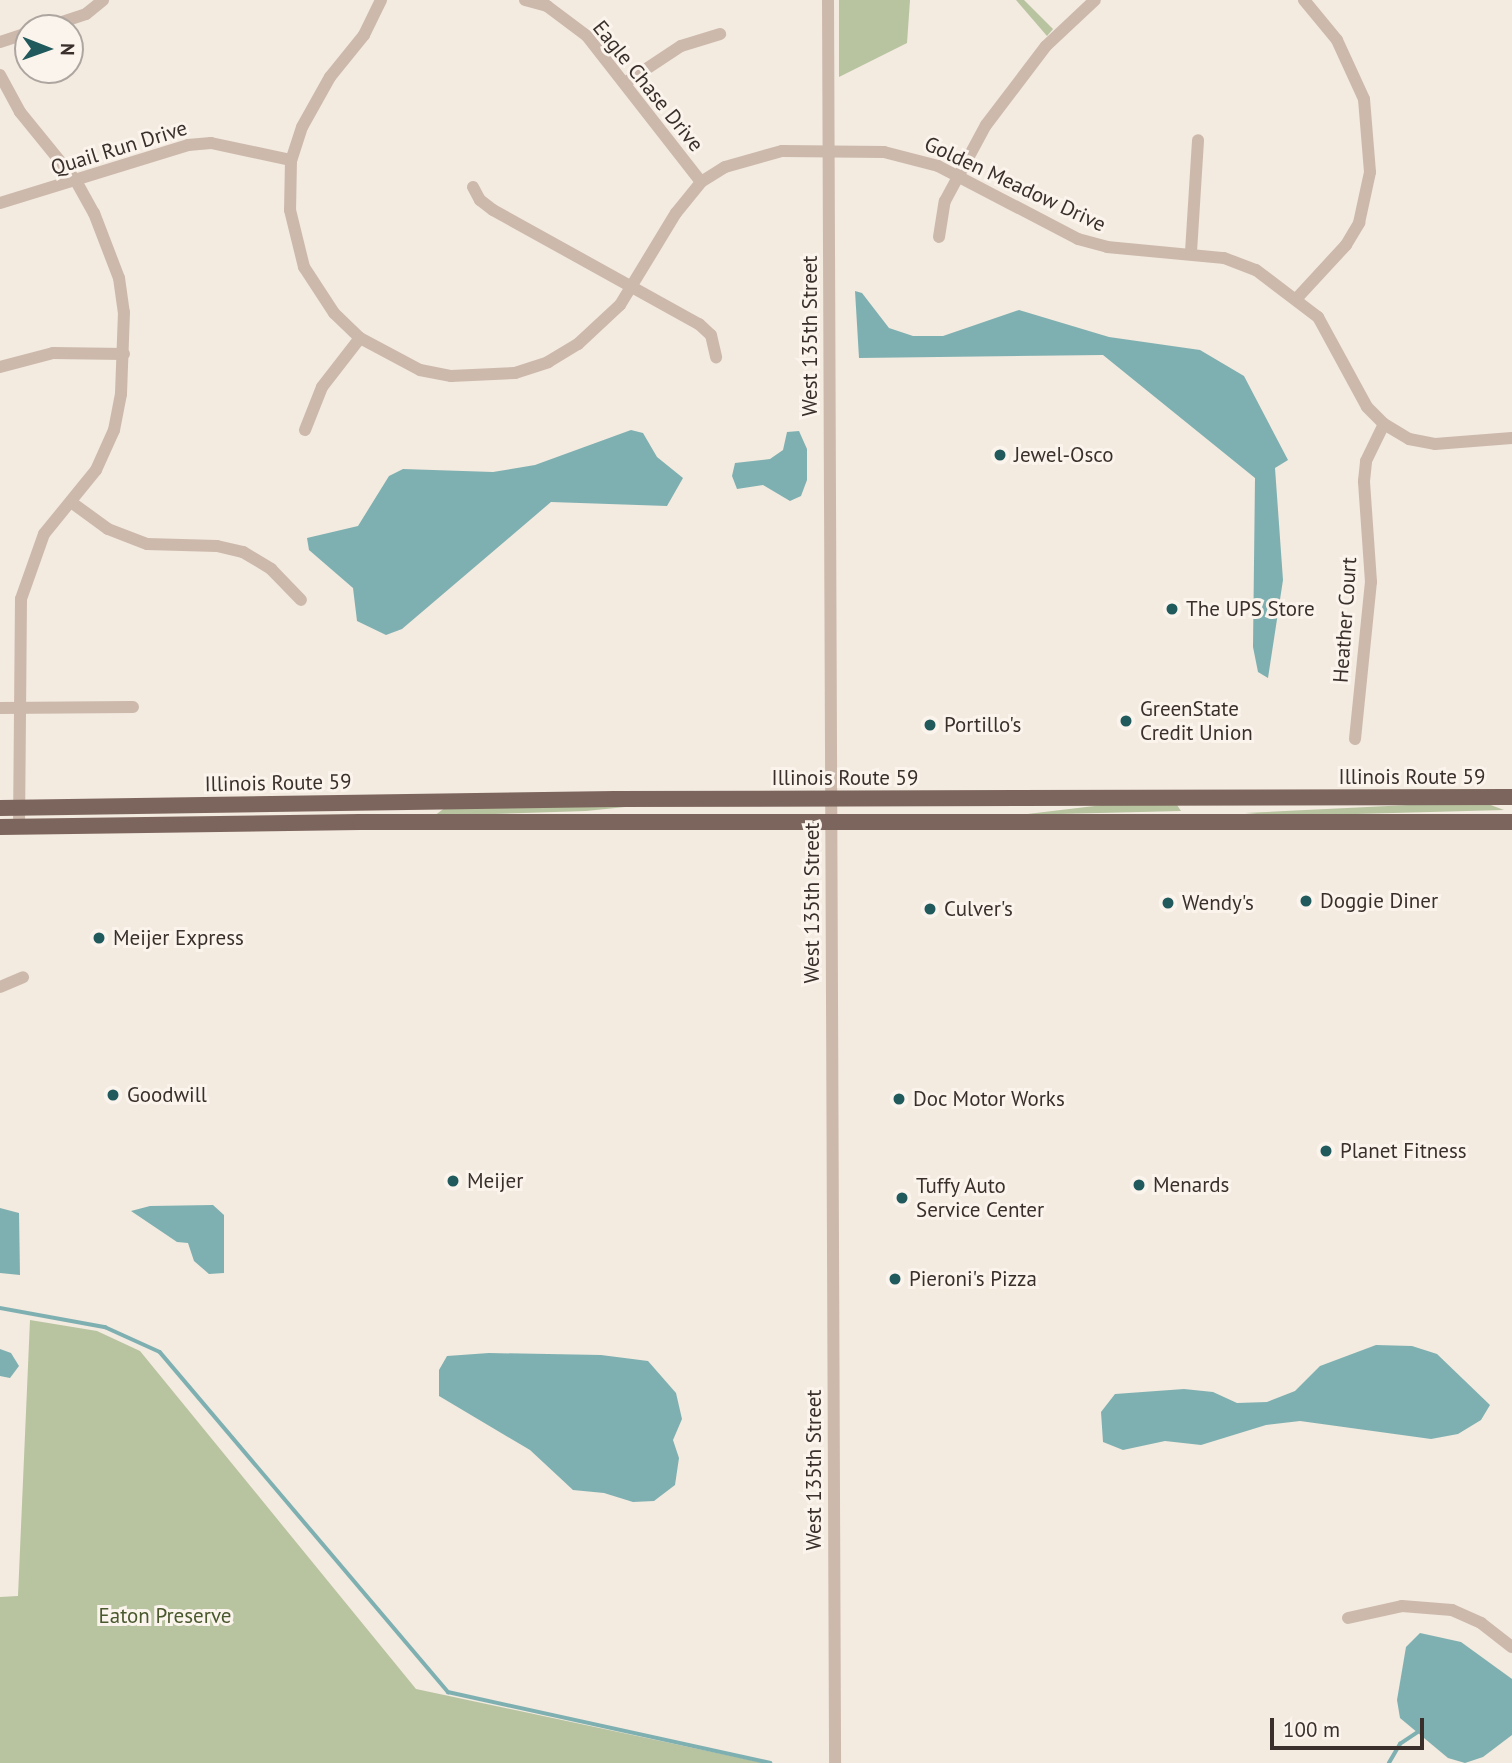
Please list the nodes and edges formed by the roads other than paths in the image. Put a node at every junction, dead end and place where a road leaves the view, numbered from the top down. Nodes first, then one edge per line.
1 (103, 0) edge
2 (381, 0) edge
3 (525, 0) edge
4 (828, 0) edge
5 (1095, 0) edge
6 (548, 3) edge
7 (1312, 3) edge
8 (84, 16) edge
9 (720, 34) dead end
10 (0, 75) edge
11 (625, 83) junction
12 (1198, 141) dead end
13 (828, 151) junction
14 (291, 160) junction
15 (957, 177) junction
16 (76, 181) junction
17 (701, 182) junction
18 (473, 187) dead end
19 (0, 203) edge
20 (939, 237) dead end
21 (1191, 253) junction
22 (632, 286) junction
23 (1298, 297) junction
24 (360, 338) junction
25 (124, 354) junction
26 (716, 357) dead end
27 (0, 367) edge
28 (1384, 424) junction
29 (305, 430) dead end
30 (1512, 438) edge
31 (71, 502) junction
32 (301, 600) dead end
33 (133, 707) dead end
34 (0, 708) edge
35 (18, 708) junction
36 (1355, 739) dead end
37 (1512, 797) edge
38 (830, 799) junction
39 (443, 801) junction
40 (0, 808) edge
41 (19, 808) junction
42 (408, 821) junction
43 (1512, 822) edge
44 (831, 823) junction
45 (0, 827) edge
46 (19, 827) junction
47 (23, 977) dead end
48 (0, 987) edge
49 (1348, 1618) dead end
50 (1512, 1647) edge
51 (835, 1763) edge

1 - 8 street
2 - 14 street, Golden Meadow Drive
3 - 6 street, Eagle Chase Drive
4 - 13 street, West 135th Street
5 - 15 street
6 - 11 street, Eagle Chase Drive
7 - 23 street
9 - 11 street
10 - 16 street
11 - 17 street, Eagle Chase Drive
12 - 21 street
13 - 15 street, Golden Meadow Drive
13 - 17 street, Golden Meadow Drive
13 - 38 street, West 135th Street
14 - 16 street, Quail Run Drive
14 - 24 street, Golden Meadow Drive
15 - 20 street
15 - 21 street, Golden Meadow Drive
16 - 19 street, Quail Run Drive
16 - 25 street
17 - 22 street, Golden Meadow Drive
18 - 22 street
21 - 23 street, Golden Meadow Drive
22 - 24 street, Golden Meadow Drive
22 - 26 street
23 - 28 street, Golden Meadow Drive
24 - 29 street
25 - 27 street
25 - 31 street
28 - 30 street, Golden Meadow Drive
28 - 36 street, Heather Court
31 - 32 street
31 - 35 street
33 - 35 street
34 - 35 street
35 - 41 street
37 - 38 main road, Illinois Route 59
38 - 39 main road, Illinois Route 59
38 - 44 street, West 135th Street
39 - 41 main road, Illinois Route 59
39 - 42 main road
40 - 41 main road, Illinois Route 59
41 - 46 street
42 - 44 main road, Illinois Route 59
42 - 46 main road, Illinois Route 59
43 - 44 main road, Illinois Route 59
44 - 51 street, West 135th Street
45 - 46 main road, Illinois Route 59
47 - 48 street
49 - 50 street

